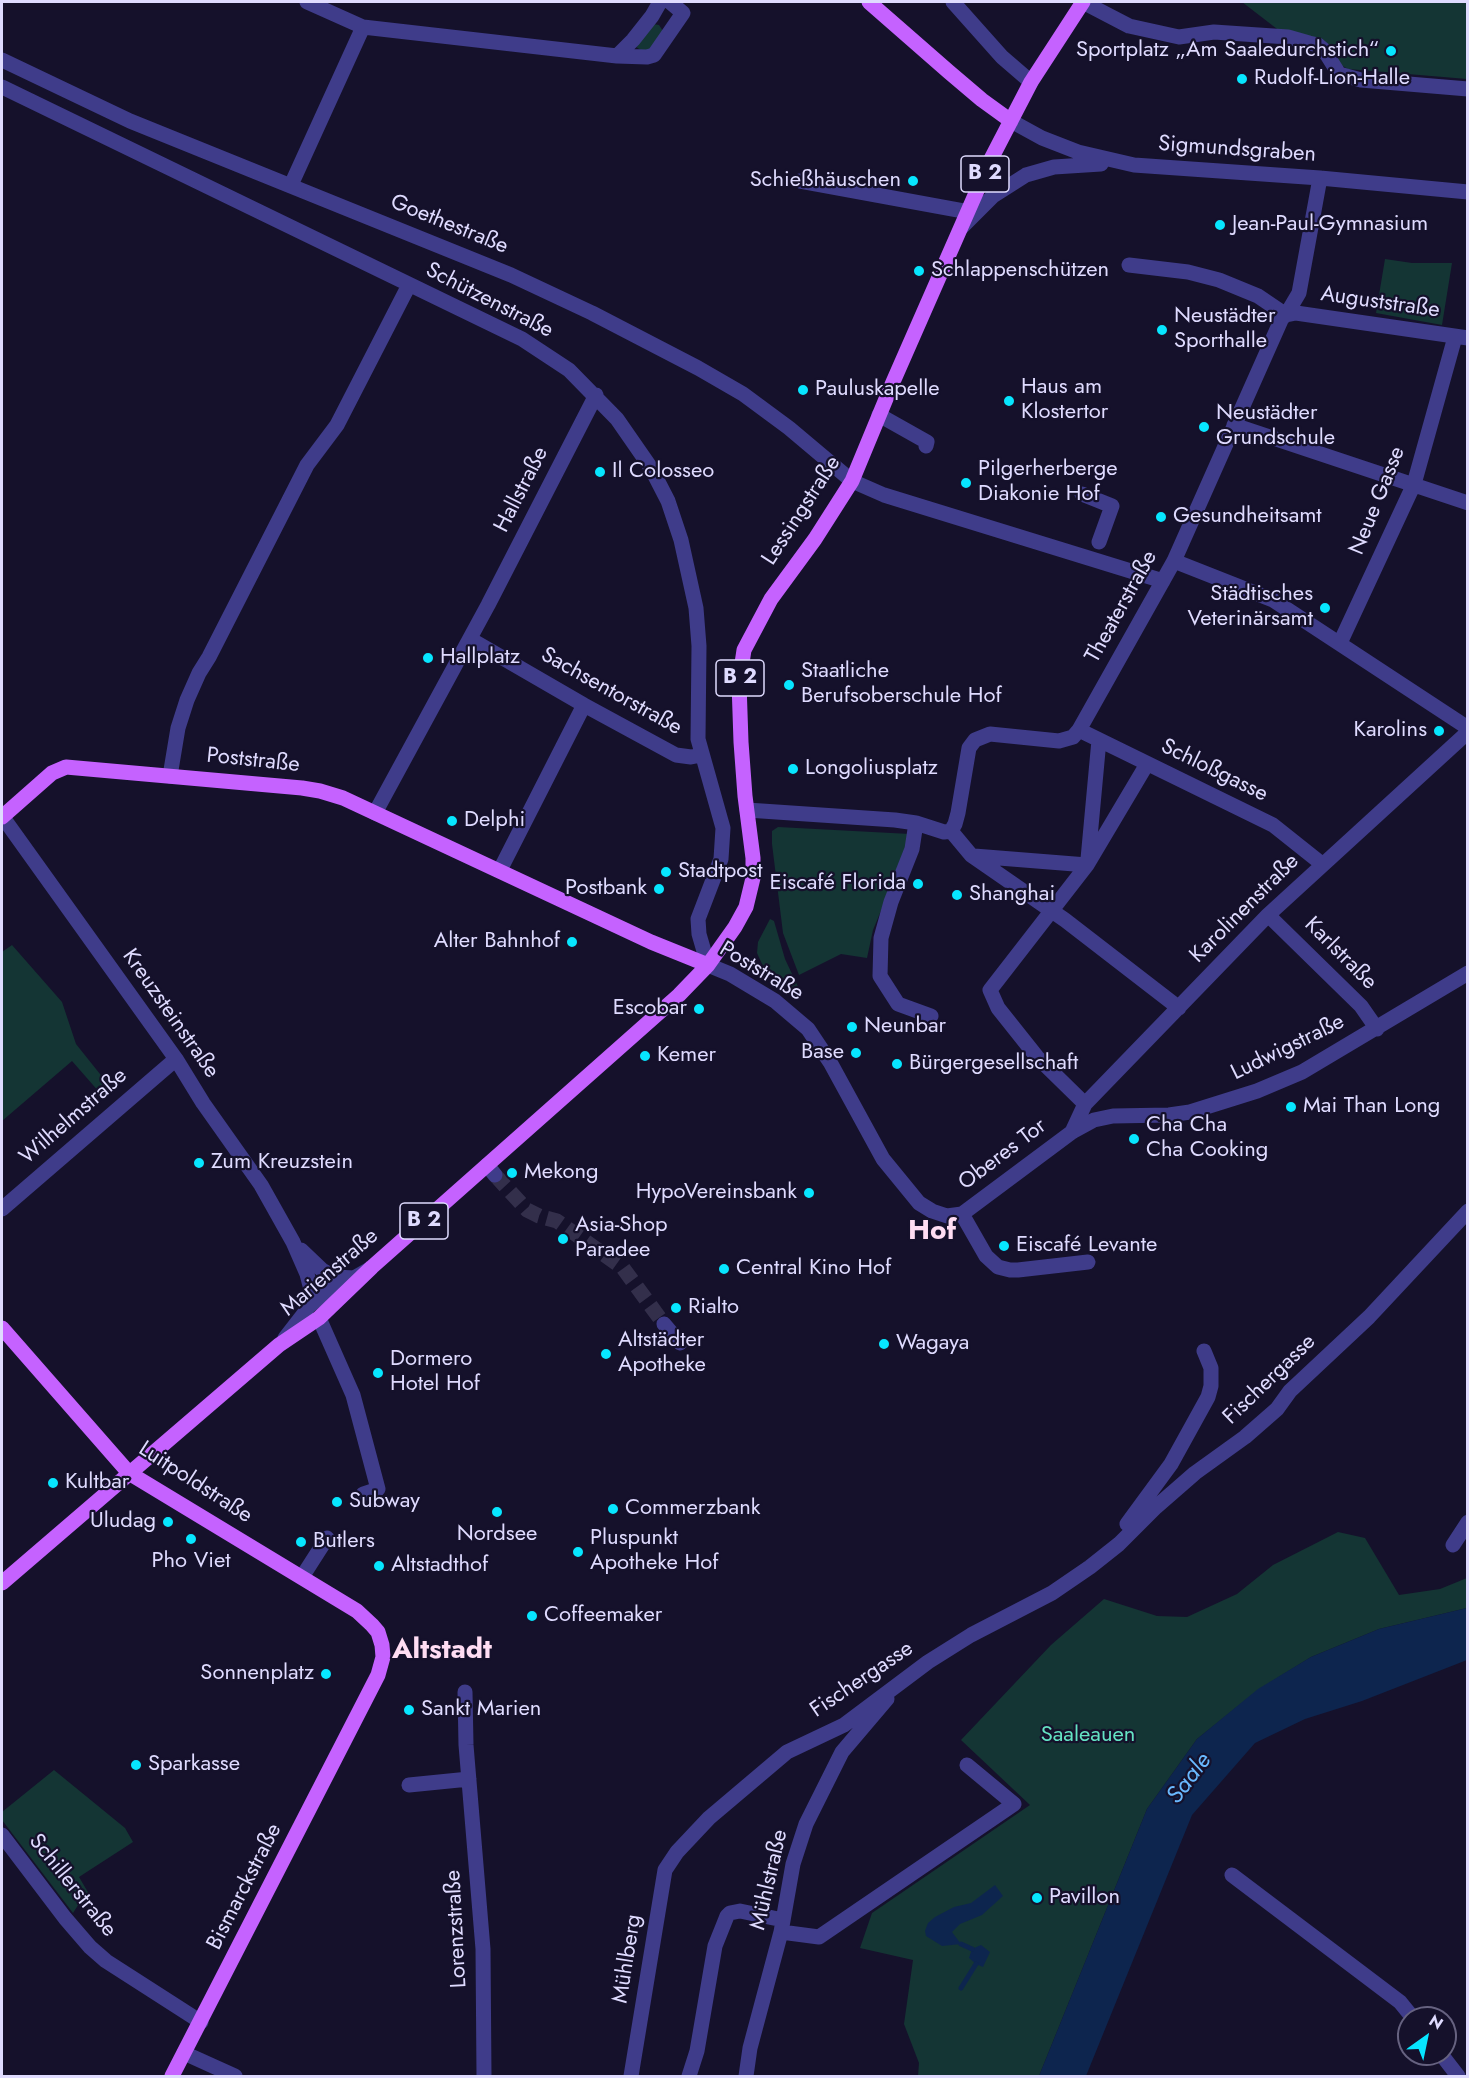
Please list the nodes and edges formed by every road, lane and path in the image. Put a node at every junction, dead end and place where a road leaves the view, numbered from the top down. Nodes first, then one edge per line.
1 (307, 2) edge
2 (660, 2) edge
3 (670, 2) edge
4 (869, 2) edge
5 (952, 2) edge
6 (1083, 2) edge
7 (363, 27) junction
8 (617, 56) junction
9 (2, 60) edge
10 (1032, 82) junction
11 (2, 87) edge
12 (1467, 88) edge
13 (1011, 121) junction
14 (1134, 165) junction
15 (1320, 178) junction
16 (801, 181) dead end
17 (291, 185) junction
18 (1467, 192) edge
19 (969, 212) junction
20 (960, 229) junction
21 (1129, 265) dead end
22 (409, 285) junction
23 (1286, 315) junction
24 (1461, 338) edge
25 (596, 395) junction
26 (879, 415) junction
27 (1234, 425) junction
28 (926, 446) dead end
29 (852, 481) junction
30 (1414, 484) junction
31 (1082, 494) dead end
32 (1467, 503) edge
33 (1099, 542) dead end
34 (1174, 561) junction
35 (1163, 580) junction
36 (470, 639) junction
37 (1340, 644) junction
38 (584, 705) junction
39 (1079, 730) junction
40 (1467, 730) edge
41 (1099, 740) junction
42 (701, 755) junction
43 (1147, 764) junction
44 (170, 776) junction
45 (747, 810) junction
46 (375, 813) junction
47 (2, 816) edge
48 (916, 823) junction
49 (951, 831) junction
50 (971, 855) junction
51 (1322, 864) junction
52 (1087, 865) junction
53 (500, 870) junction
54 (1052, 911) junction
55 (1268, 915) junction
56 (708, 965) junction
57 (1467, 973) edge
58 (1179, 1008) junction
59 (931, 1016) dead end
60 (1377, 1029) junction
61 (176, 1059) junction
62 (1085, 1104) junction
63 (1113, 1116) joint
64 (1072, 1132) junction
65 (919, 1203) joint
66 (2, 1209) edge
67 (1467, 1212) edge
68 (962, 1214) junction
69 (293, 1242) junction
70 (1088, 1262) dead end
71 (372, 1267) junction
72 (343, 1278) junction
73 (314, 1312) junction
74 (664, 1324) tunnel mouth
75 (2, 1328) edge
76 (680, 1343) dead end
77 (1204, 1352) dead end
78 (129, 1473) junction
79 (363, 1494) dead end
80 (1467, 1522) edge
81 (327, 1538) dead end
82 (1453, 1545) dead end
83 (1090, 1568) junction
84 (302, 1577) junction
85 (2, 1583) edge
86 (900, 1682) junction
87 (465, 1692) dead end
88 (357, 1717) joint
89 (967, 1765) dead end
90 (469, 1779) junction
91 (410, 1785) dead end
92 (4, 1838) edge
93 (677, 1852) joint
94 (1233, 1875) dead end
95 (782, 1926) junction
96 (1403, 2006) edge
97 (201, 2022) junction
98 (184, 2053) junction
99 (172, 2076) edge
100 (235, 2076) edge
101 (484, 2076) edge
102 (631, 2076) edge
103 (689, 2076) edge
104 (746, 2076) edge

1 - 7 street
2 - 8 street
3 - 8 street
4 - 13 main road
5 - 10 street
6 - 10 main road, Lessingstraße / B 2
6 - 12 street
7 - 8 street
7 - 17 street
9 - 17 street, Goethestraße
10 - 13 main road, Lessingstraße / B 2
11 - 22 street, Schützenstraße
13 - 14 street, Sigmundsgraben
13 - 19 main road, Lessingstraße / B 2
14 - 15 street, Sigmundsgraben
14 - 20 street
15 - 18 street, Sigmundsgraben
15 - 23 street, Theaterstraße
16 - 19 street
17 - 29 street, Goethestraße
19 - 20 main road, Lessingstraße / B 2
20 - 26 main road, Lessingstraße / B 2
21 - 23 street
22 - 25 street, Schützenstraße
22 - 44 street
23 - 24 street, Auguststraße
23 - 27 street, Theaterstraße
24 - 30 street, Neue Gasse
25 - 36 street, Hallstraße
25 - 42 street, Schützenstraße
26 - 28 street
26 - 29 main road, Lessingstraße / B 2
27 - 30 street
27 - 34 street, Theaterstraße
29 - 35 street, Goethestraße
29 - 45 main road, Lessingstraße / B 2
30 - 32 street
30 - 37 street, Neue Gasse
31 - 33 street
34 - 35 street, Theaterstraße
34 - 37 street
35 - 39 street, Theaterstraße
36 - 38 street, Sachsentorstraße
36 - 46 street
37 - 40 street
38 - 42 street, Sachsentorstraße
38 - 53 street
39 - 41 street, Schloßgasse
39 - 49 street
40 - 51 street, Karolinenstraße
41 - 43 street, Schloßgasse
41 - 52 street
42 - 56 street, Schützenstraße
43 - 51 street, Schloßgasse
43 - 52 street
44 - 46 main road, Poststraße
44 - 47 main road, Poststraße
45 - 48 street
45 - 56 main road, Lessingstraße / B 2
46 - 53 main road, Poststraße
47 - 61 street, Kreuzsteinstraße
48 - 49 street
48 - 59 street
49 - 50 street
50 - 52 street
50 - 54 street
51 - 55 street, Karolinenstraße
52 - 54 street
53 - 56 main road, Poststraße
54 - 58 street
54 - 62 street
55 - 58 street, Karolinenstraße
55 - 60 street, Karlstraße
56 - 65 street, Poststraße
56 - 71 main road, Marienstraße / B 2
57 - 60 street, Ludwigstraße
58 - 62 street, Karolinenstraße
60 - 63 street, Ludwigstraße
61 - 66 street, Wilhelmstraße
61 - 69 street, Kreuzsteinstraße
62 - 64 street, Karolinenstraße
63 - 64 street, Oberes Tor
64 - 68 street, Oberes Tor
65 - 68 street, Oberes Tor
67 - 83 street, Fischergasse
68 - 70 street
69 - 72 street, Kreuzsteinstraße
69 - 73 street, Kreuzsteinstraße
71 - 72 street
71 - 73 main road, Marienstraße / B 2
72 - 73 street
73 - 78 main road, Marienstraße / B 2
73 - 79 street, Kreuzsteinstraße
74 - 76 street
75 - 78 main road, Luitpoldstraße
77 - 83 street, Fischergasse
78 - 84 main road, Luitpoldstraße
78 - 85 main road, Marienstraße
80 - 82 street
81 - 84 street
83 - 86 street, Fischergasse
84 - 88 main road, Luitpoldstraße
86 - 93 street, Fischergasse
86 - 95 street, Mühlstraße
87 - 90 street, Lorenzstraße
88 - 97 main road, Bismarckstraße
89 - 95 street
90 - 91 street
90 - 101 street, Lorenzstraße
92 - 97 street, Schillerstraße
93 - 102 street, Mühlberg
94 - 96 street
95 - 103 street
95 - 104 street, Mühlstraße
97 - 98 main road, Bismarckstraße
98 - 99 main road, Bismarckstraße
98 - 100 street

